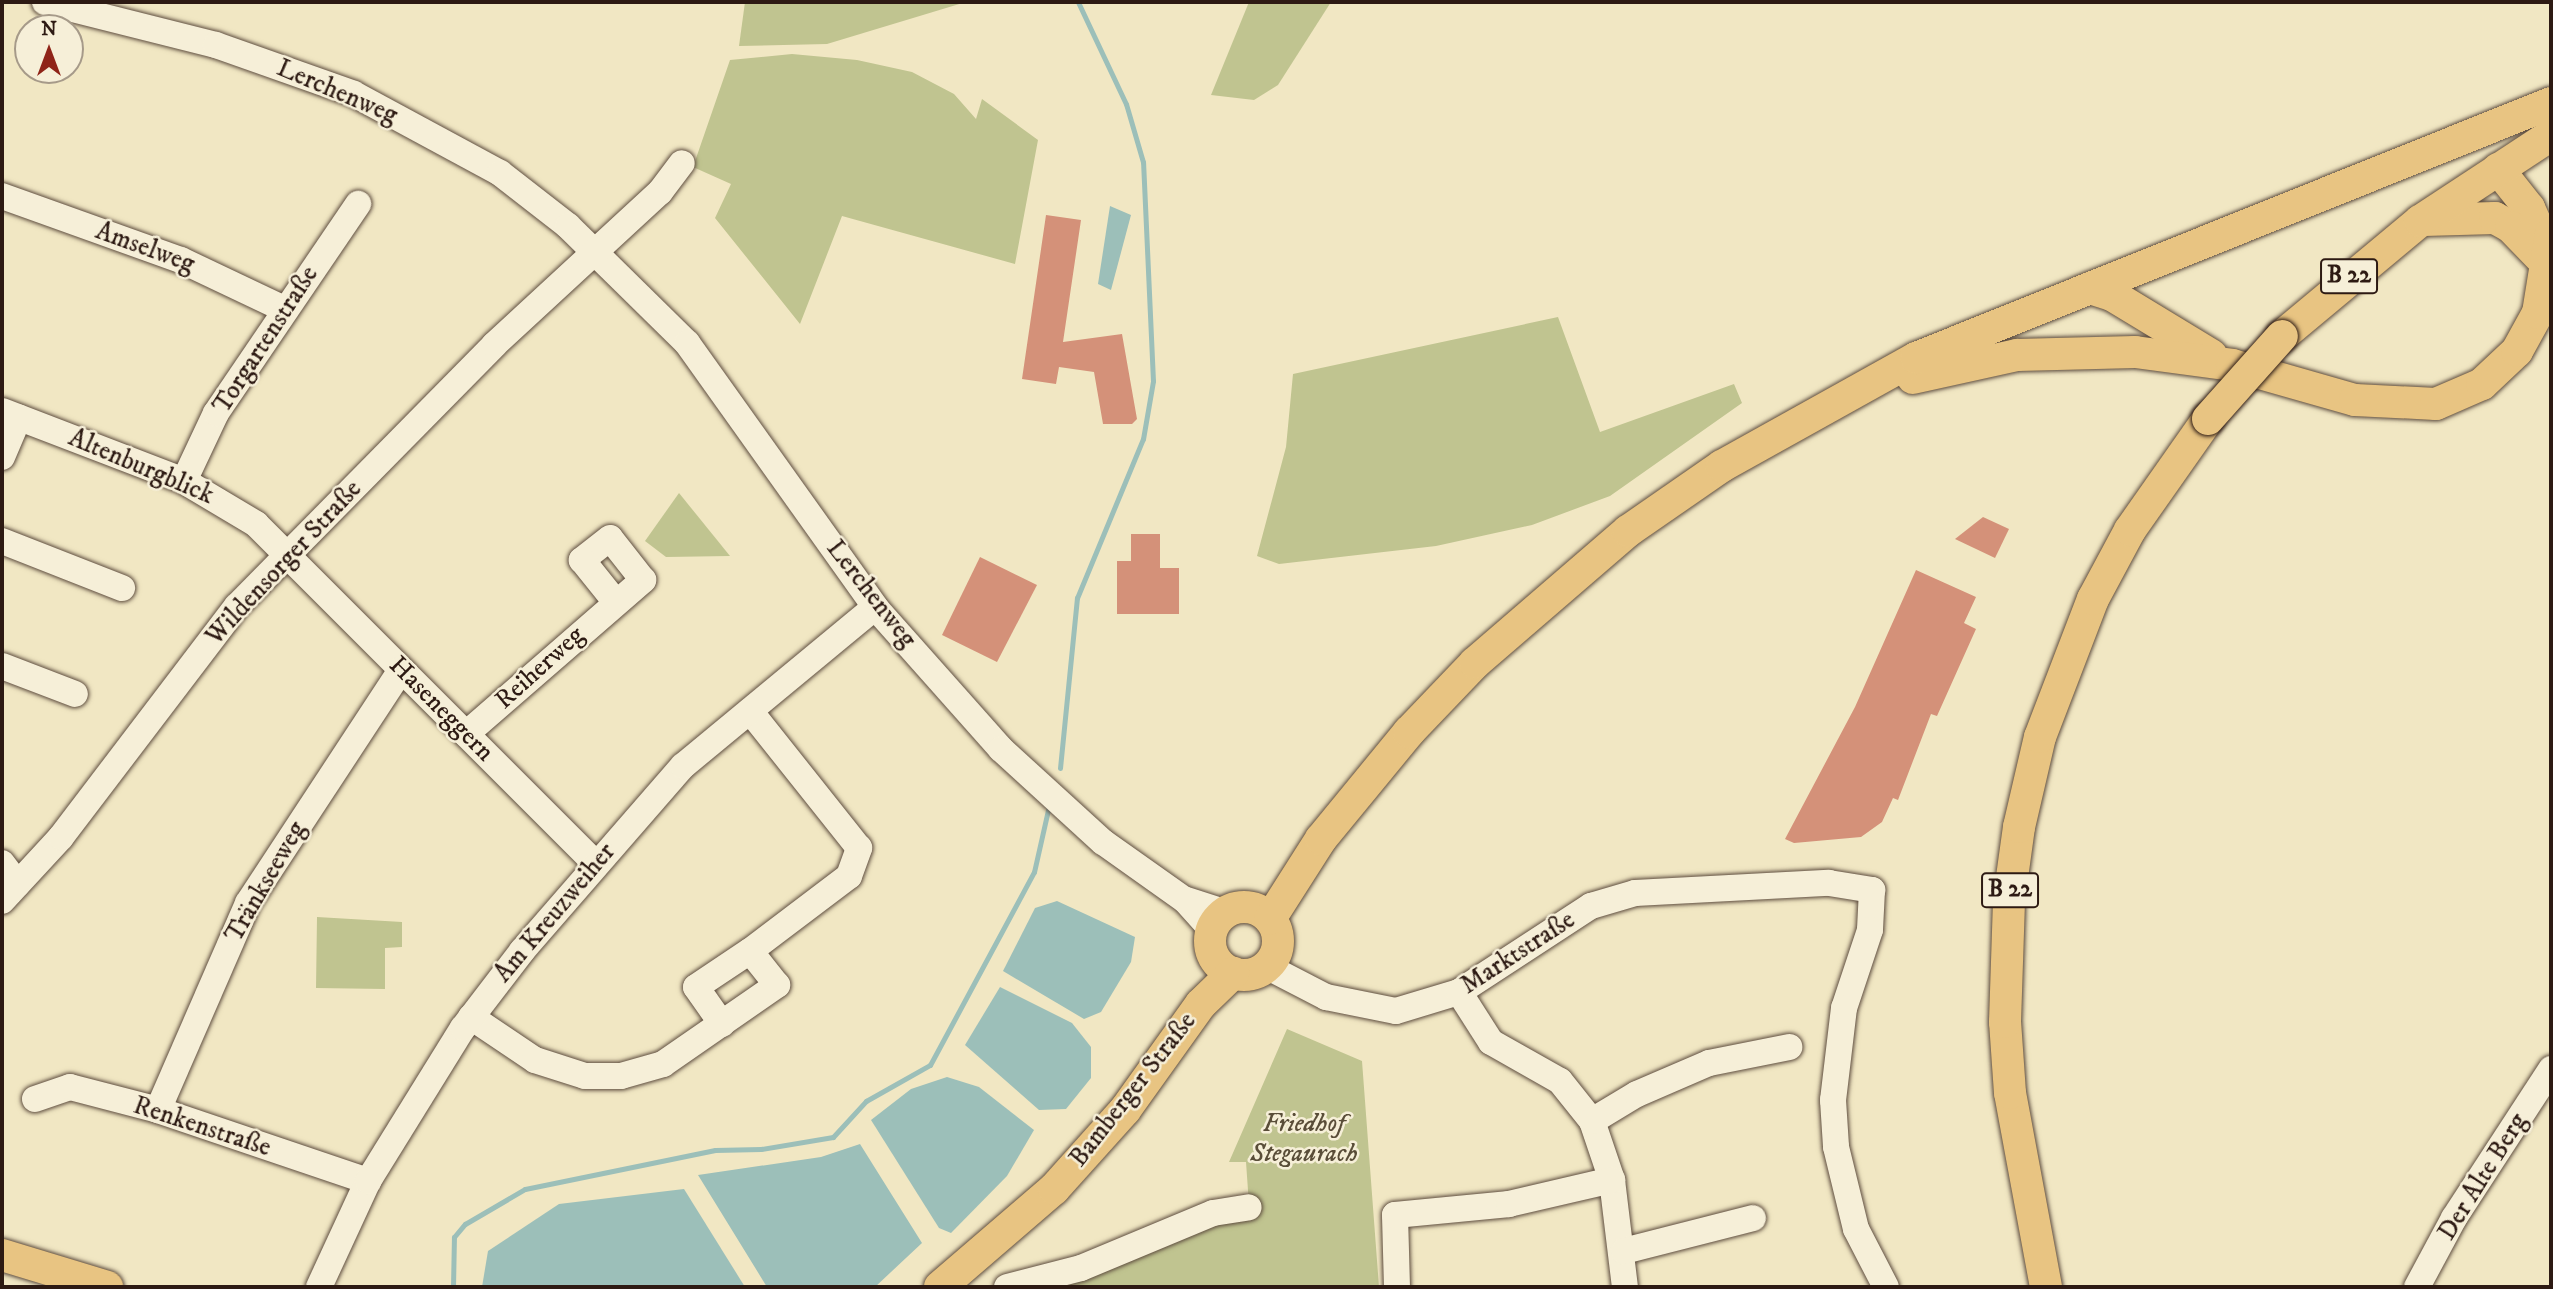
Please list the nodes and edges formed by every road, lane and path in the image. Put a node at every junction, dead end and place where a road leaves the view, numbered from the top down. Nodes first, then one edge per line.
1 (45, 2) edge
2 (2551, 103) edge
3 (2551, 135) edge
4 (682, 163) dead end
5 (2498, 169) junction
6 (2, 196) edge
7 (358, 204) dead end
8 (2420, 221) junction
9 (2547, 247) edge
10 (596, 251) junction
11 (2090, 288) junction
12 (284, 309) junction
13 (2231, 365) junction
14 (1819, 410) junction
15 (10, 414) edge
16 (2, 457) edge
17 (184, 481) junction
18 (2, 541) edge
19 (289, 554) junction
20 (122, 588) dead end
21 (615, 601) dead end
22 (875, 607) junction
23 (2, 666) edge
24 (401, 670) junction
25 (75, 694) dead end
26 (750, 711) junction
27 (466, 734) junction
28 (2, 863) edge
29 (595, 863) junction
30 (10, 892) edge
31 (1235, 934) junction
32 (750, 951) junction
33 (1271, 958) junction
34 (1459, 992) junction
35 (471, 1017) junction
36 (722, 1024) junction
37 (1789, 1047) dead end
38 (2551, 1069) edge
39 (35, 1099) dead end
40 (158, 1110) junction
41 (1592, 1121) junction
42 (1612, 1180) junction
43 (368, 1181) junction
44 (1249, 1207) dead end
45 (1753, 1218) dead end
46 (1623, 1251) junction
47 (2, 1255) edge
48 (107, 1287) edge
49 (319, 1287) edge
50 (940, 1287) edge
51 (1007, 1287) edge
52 (1398, 1287) edge
53 (1625, 1287) edge
54 (1886, 1287) edge
55 (2046, 1287) edge
56 (2417, 1287) edge

1 - 10 street, Lerchenweg
2 - 11 main road
3 - 5 main road, B 22
4 - 10 street
5 - 8 main road, B 22
5 - 9 main road
6 - 12 street, Amselweg
7 - 12 street, Torgartenstraße
8 - 9 main road
8 - 55 main road, B 22, bridge
9 - 13 main road
10 - 19 street, Wildensorger Straße
10 - 22 street, Lerchenweg
11 - 13 main road
11 - 14 main road
12 - 17 street, Torgartenstraße
13 - 14 main road
14 - 31 main road, Bamberger Straße
15 - 16 street, Altenburgblick
15 - 17 street, Altenburgblick
17 - 19 street, Altenburgblick
18 - 20 street
19 - 24 street, Haseneggern
19 - 30 street, Wildensorger Straße
21 - 27 street, Reiherweg
22 - 26 street, Am Kreuzweiher
22 - 31 street, Lerchenweg
23 - 25 street
24 - 27 street, Haseneggern
24 - 40 street, Tränkseeweg
26 - 29 street, Am Kreuzweiher
26 - 32 street
27 - 29 street, Haseneggern
28 - 30 street
29 - 35 street, Am Kreuzweiher
31 - 33 main road
31 - 33 main road
31 - 50 main road, Bamberger Straße
32 - 36 street
32 - 36 street
33 - 34 street, Marktstraße
34 - 41 street
34 - 54 street, Marktstraße
35 - 36 street
35 - 43 street, Am Kreuzweiher
37 - 41 street
38 - 56 street, Der Alte Berg
39 - 40 street, Renkenstraße
40 - 43 street, Renkenstraße
41 - 42 street
42 - 46 street
42 - 52 street
43 - 49 street, Am Kreuzweiher
44 - 51 street
45 - 46 street
46 - 53 street
47 - 48 main road

